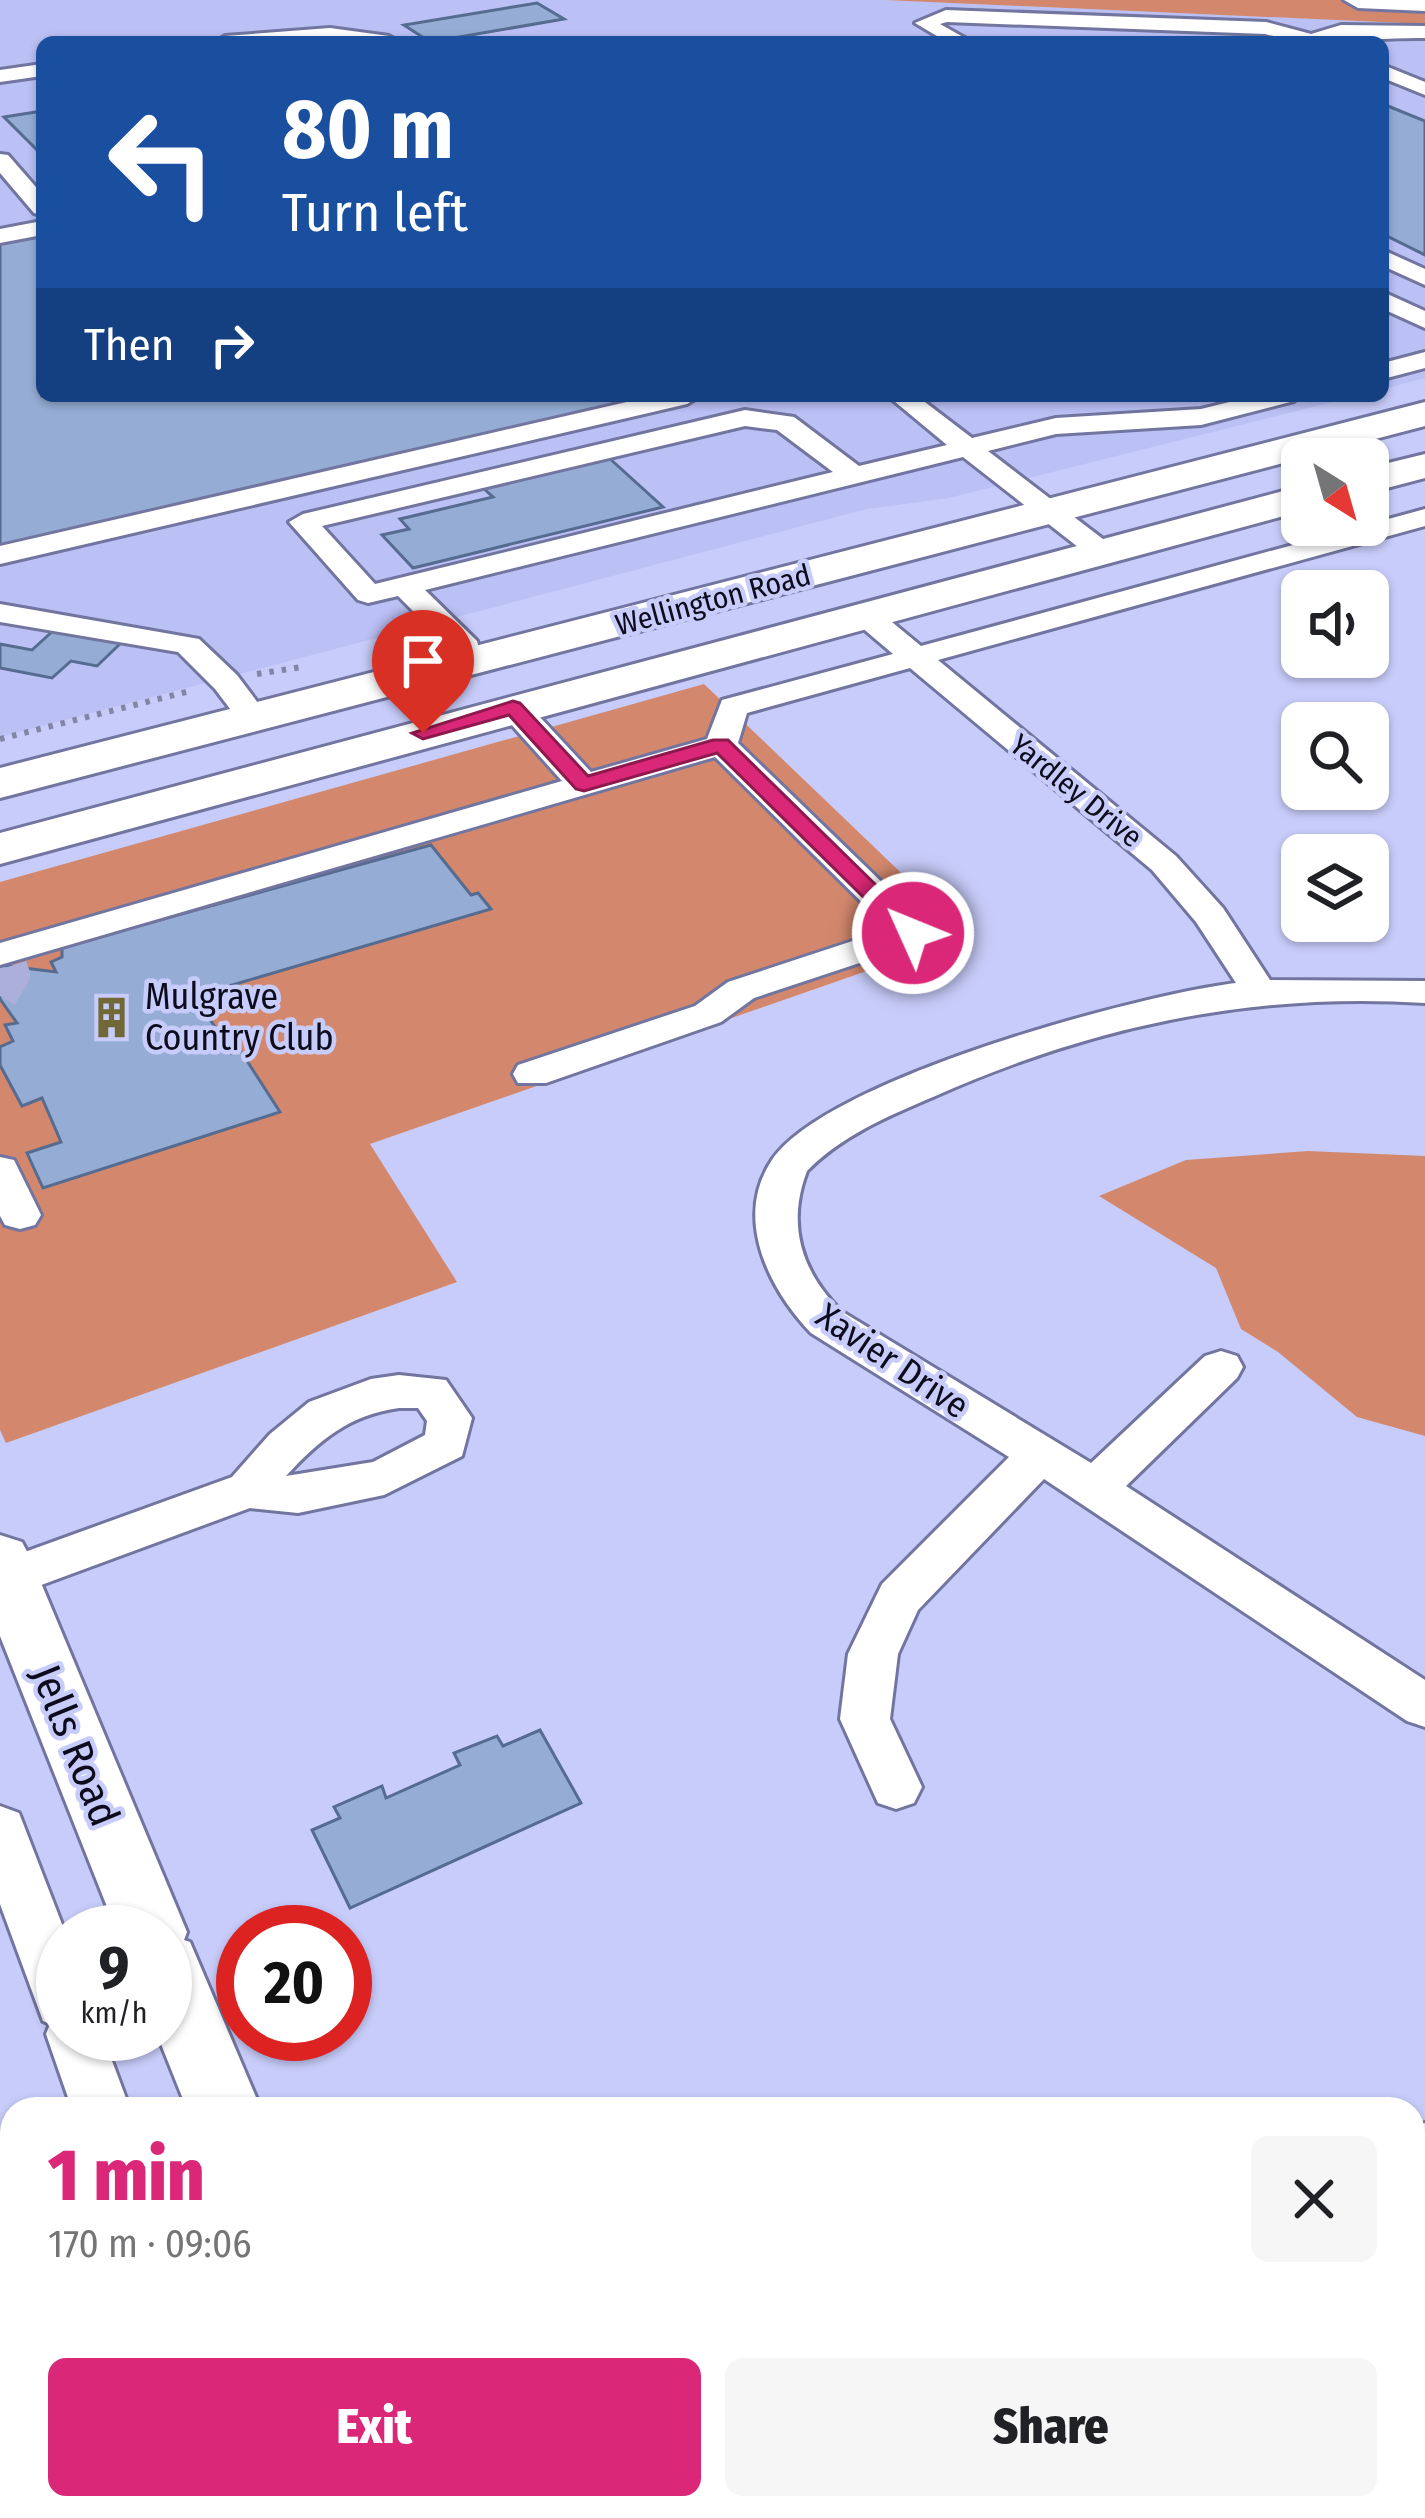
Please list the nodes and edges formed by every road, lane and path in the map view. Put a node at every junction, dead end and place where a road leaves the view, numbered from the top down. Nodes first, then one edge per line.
1 (1358, 0) edge
2 (1425, 3) edge
3 (1425, 32) edge
4 (304, 36) edge
5 (345, 36) edge
6 (951, 36) edge
7 (1297, 36) edge
8 (1328, 36) edge
9 (36, 71) edge
10 (1389, 74) edge
11 (0, 76) edge
12 (1425, 89) edge
13 (0, 160) edge
14 (36, 201) edge
15 (36, 229) edge
16 (0, 236) edge
17 (1389, 259) edge
18 (1425, 278) edge
19 (1389, 302) edge
20 (1425, 321) edge
21 (661, 402) edge
22 (908, 402) edge
23 (1261, 402) edge
24 (1425, 414) edge
25 (966, 448) junction
26 (1421, 468) edge
27 (854, 475) junction
28 (1389, 476) edge
29 (1281, 504) edge
30 (1049, 512) junction
31 (1425, 517) edge
32 (1102, 552) junction
33 (0, 555) edge
34 (404, 586) junction
35 (0, 613) edge
36 (864, 614) junction
37 (913, 658) junction
38 (468, 664) junction
39 (226, 682) junction
40 (513, 707) junction
41 (254, 719) junction
42 (0, 739) edge
43 (721, 745) junction
44 (0, 783) edge
45 (584, 784) junction
46 (61, 833) junction
47 (0, 849) edge
48 (0, 862) edge
49 (6, 957) edge
50 (1260, 992) junction
51 (1425, 992) edge
52 (532, 1074) dead end
53 (0, 1170) edge
54 (20, 1215) dead end
55 (1221, 1366) dead end
56 (1039, 1456) junction
57 (1094, 1488) junction
58 (248, 1490) dead end
59 (4, 1569) edge
60 (1425, 1706) edge
61 (896, 1787) dead end
62 (0, 1828) edge
63 (141, 1905) edge
64 (36, 1928) edge
65 (192, 2031) edge
66 (84, 2061) edge
67 (97, 2097) edge
68 (219, 2097) edge

1 - 2 highway
3 - 8 street
4 - 5 street
6 - 7 street
9 - 11 street
10 - 12 street
13 - 14 street
15 - 16 street
17 - 18 street
19 - 20 street
21 - 33 street
22 - 25 street
23 - 25 street
24 - 30 highway, Wellington Road
25 - 27 street
25 - 30 street
26 - 28 highway
27 - 34 street
27 - 34 street
29 - 32 highway, Wellington Road
30 - 32 street
30 - 38 highway, Wellington Road
31 - 37 street
32 - 36 highway, Wellington Road
34 - 38 street
35 - 39 street
36 - 37 street, Yardley Drive
36 - 40 highway, Wellington Road
37 - 43 street
37 - 50 street, Yardley Drive
38 - 41 highway, Wellington Road
39 - 41 street
39 - 42 path
40 - 45 street
40 - 46 highway, Wellington Road
41 - 44 highway, Wellington Road
43 - 45 street
43 - 52 street
45 - 49 street
46 - 47 highway, Wellington Road
46 - 48 main road
50 - 51 street, Xavier Drive
50 - 56 street, Xavier Drive
53 - 54 street
55 - 57 street
56 - 57 street, Xavier Drive
56 - 61 street
57 - 60 street, Xavier Drive
58 - 59 street
59 - 63 main road, Jells Road
62 - 64 street
65 - 68 main road
66 - 67 street

